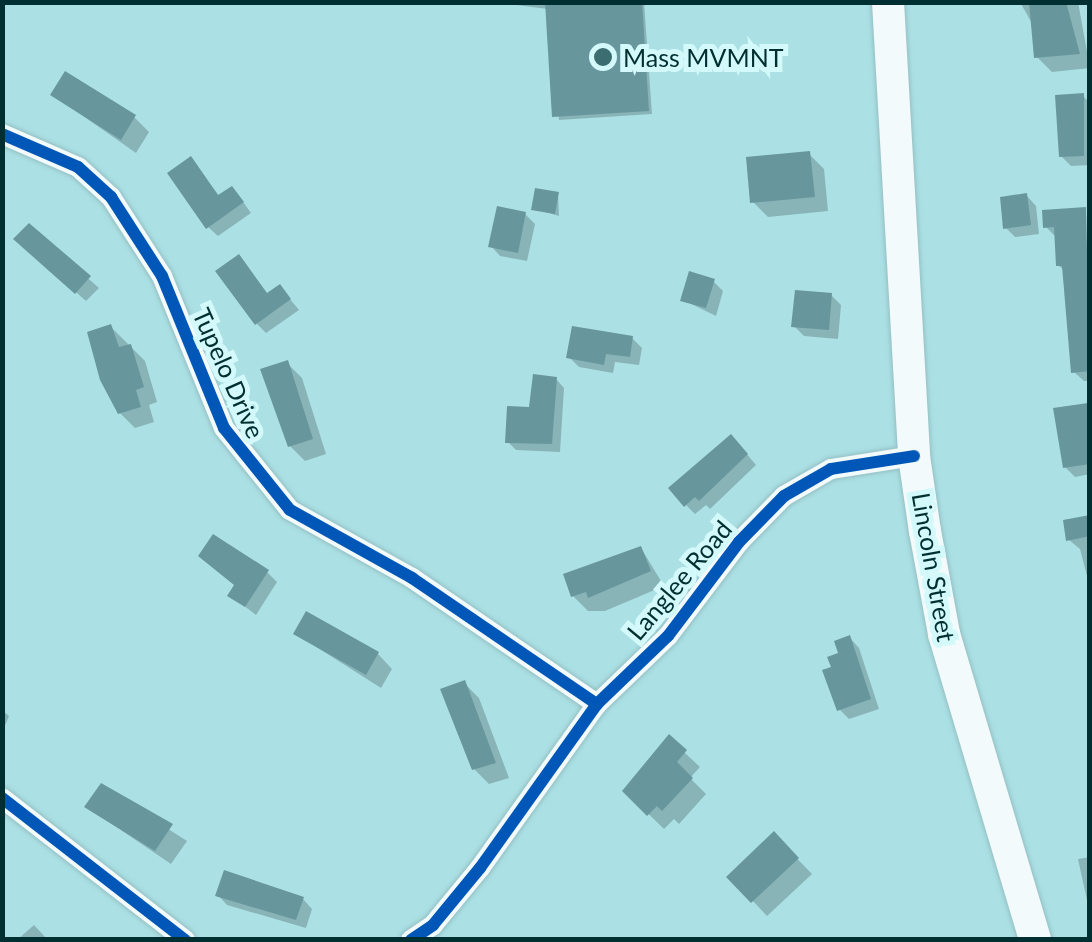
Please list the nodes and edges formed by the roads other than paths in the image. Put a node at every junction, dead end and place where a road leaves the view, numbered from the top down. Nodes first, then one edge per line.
1 (888, 2) edge
2 (2, 134) edge
3 (914, 456) junction
4 (597, 704) junction
5 (2, 798) edge
6 (176, 937) edge
7 (411, 940) edge
8 (1035, 940) edge

1 - 3 main road, Lincoln Street
2 - 4 street, Tupelo Drive
3 - 4 street, Langlee Road
3 - 8 main road, Lincoln Street
4 - 7 street, Langlee Road
5 - 6 street

